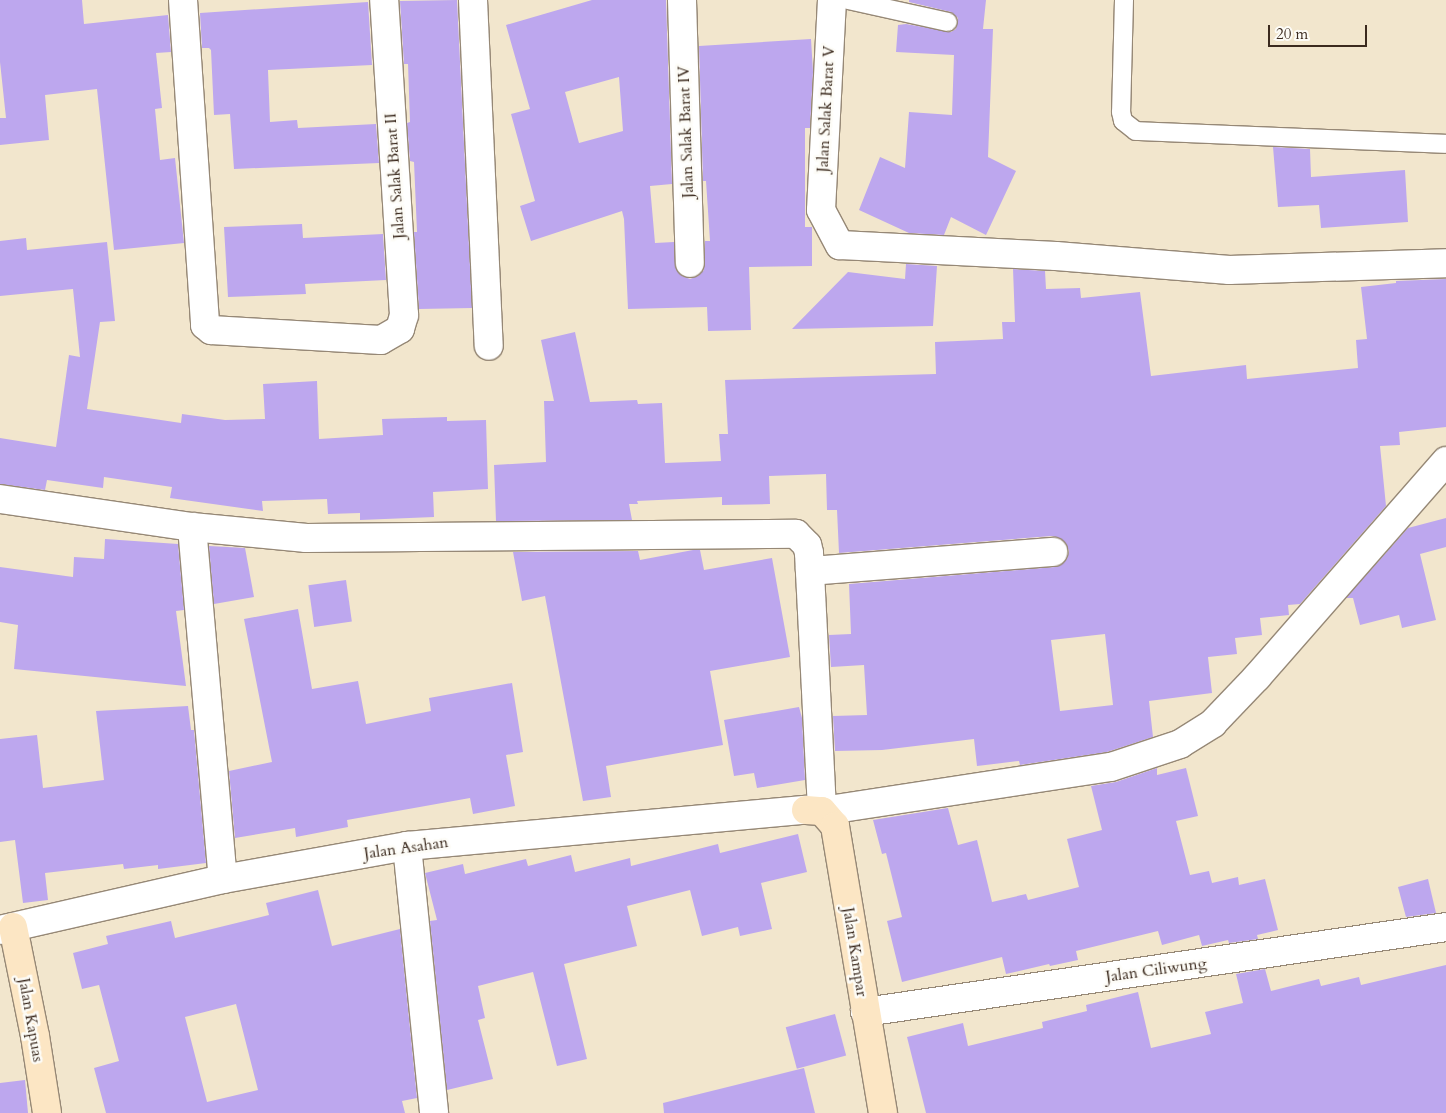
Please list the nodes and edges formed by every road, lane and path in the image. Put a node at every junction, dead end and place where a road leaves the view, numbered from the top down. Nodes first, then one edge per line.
1 (183, 0) edge
2 (384, 0) edge
3 (474, 0) edge
4 (682, 0) edge
5 (832, 0) edge
6 (1124, 0) edge
7 (855, 2) edge
8 (948, 22) dead end
9 (1446, 144) edge
10 (690, 263) dead end
11 (1446, 263) edge
12 (489, 346) dead end
13 (1446, 461) edge
14 (0, 499) edge
15 (192, 527) junction
16 (1053, 552) dead end
17 (810, 571) junction
18 (814, 810) junction
19 (406, 846) junction
20 (223, 879) junction
21 (1446, 927) edge
22 (7, 928) edge
23 (865, 1012) junction
24 (46, 1113) edge
25 (434, 1113) edge
26 (883, 1113) edge

1 - 2 street, Jalan Salak Barat II
3 - 12 street
4 - 10 street, Jalan Salak Barat IV
5 - 11 street, Jalan Salak Barat V
6 - 9 lane
7 - 8 lane
13 - 18 street, Jalan Asahan
14 - 15 street
15 - 17 street
15 - 20 street
16 - 17 street
17 - 18 street
18 - 19 street, Jalan Asahan
18 - 23 main road, Jalan Kampar
19 - 20 street, Jalan Asahan
19 - 25 street
20 - 22 street, Jalan Asahan
21 - 23 street, Jalan Ciliwung
22 - 24 main road, Jalan Kapuas
23 - 26 main road, Jalan Kampar

